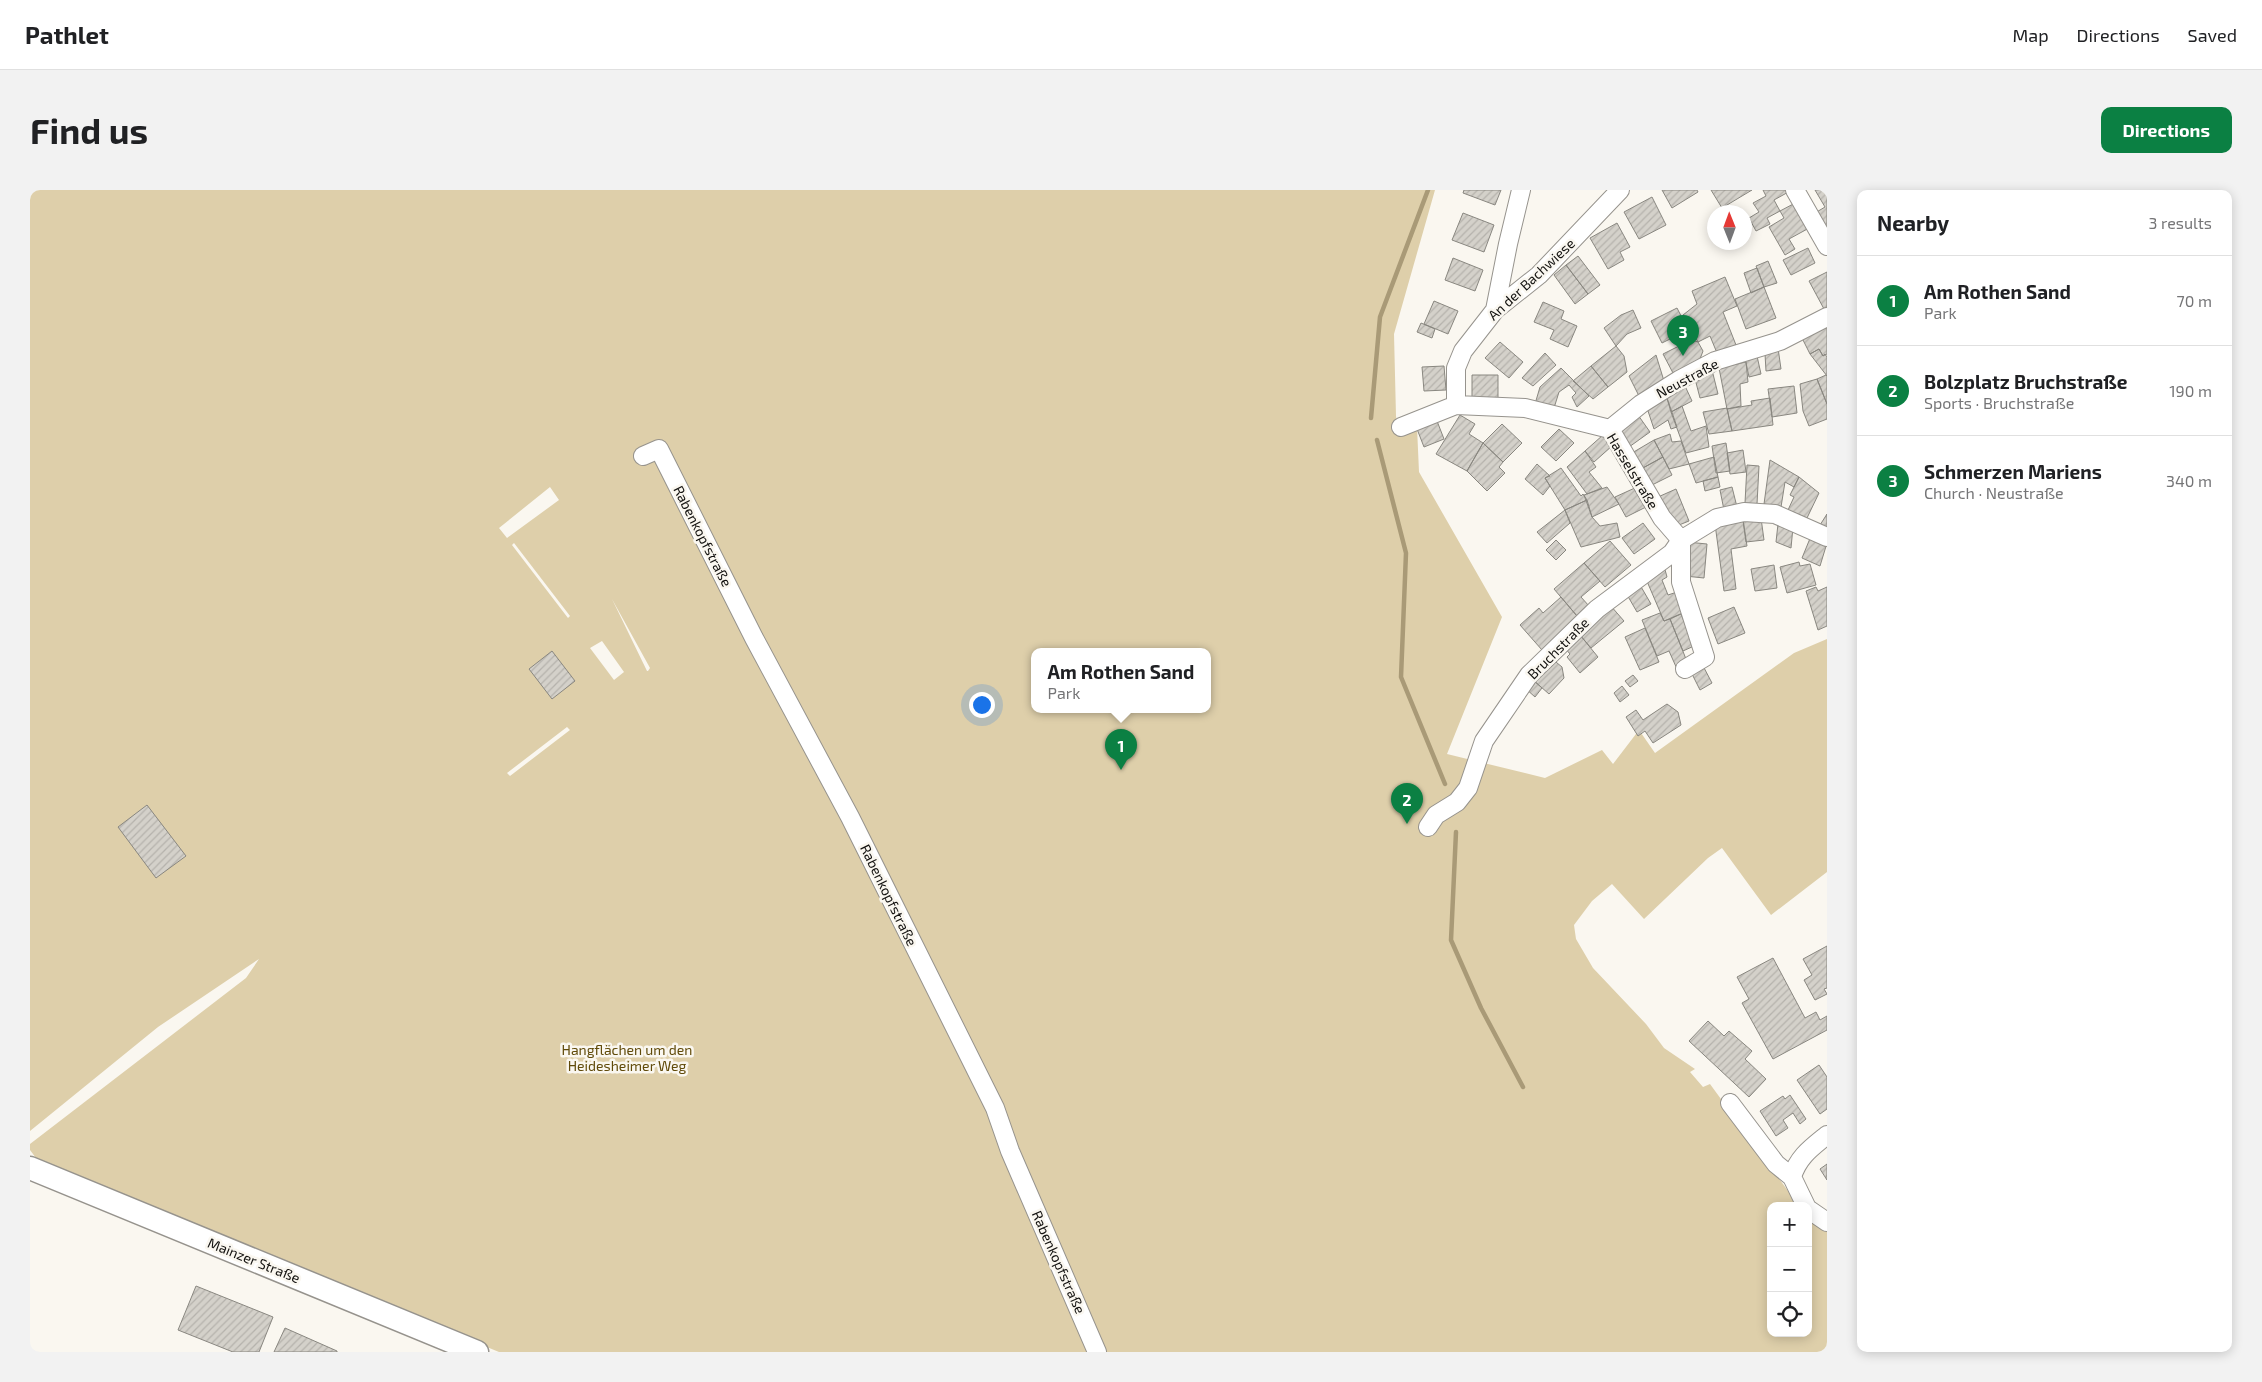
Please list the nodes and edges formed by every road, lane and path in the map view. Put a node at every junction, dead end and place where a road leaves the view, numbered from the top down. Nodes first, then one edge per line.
1 (1522, 190) edge
2 (1620, 190) edge
3 (1795, 190) edge
4 (1825, 239) edge
5 (1495, 310) junction
6 (1827, 317) edge
7 (1456, 406) junction
8 (1401, 427) dead end
9 (1610, 429) junction
10 (651, 452) dead end
11 (1827, 538) edge
12 (1681, 540) junction
13 (1685, 669) dead end
14 (1428, 827) dead end
15 (1730, 1103) dead end
16 (1827, 1135) edge
17 (30, 1168) edge
18 (1792, 1177) junction
19 (1804, 1202) edge
20 (1812, 1212) edge
21 (1827, 1222) edge
22 (477, 1352) edge
23 (1097, 1352) edge

1 - 5 street
2 - 5 street, An der Bachwiese
3 - 4 street
5 - 7 street, An der Bachwiese
6 - 9 street, Neustraße
7 - 8 street
7 - 9 street, Hasselstraße
9 - 12 street, Hasselstraße
10 - 23 street, Rabenkopfstraße
11 - 12 street, Bruchstraße
12 - 13 street
12 - 14 street, Bruchstraße
15 - 18 street
16 - 18 street
17 - 22 main road, Mainzer Straße
18 - 19 street
20 - 21 street

